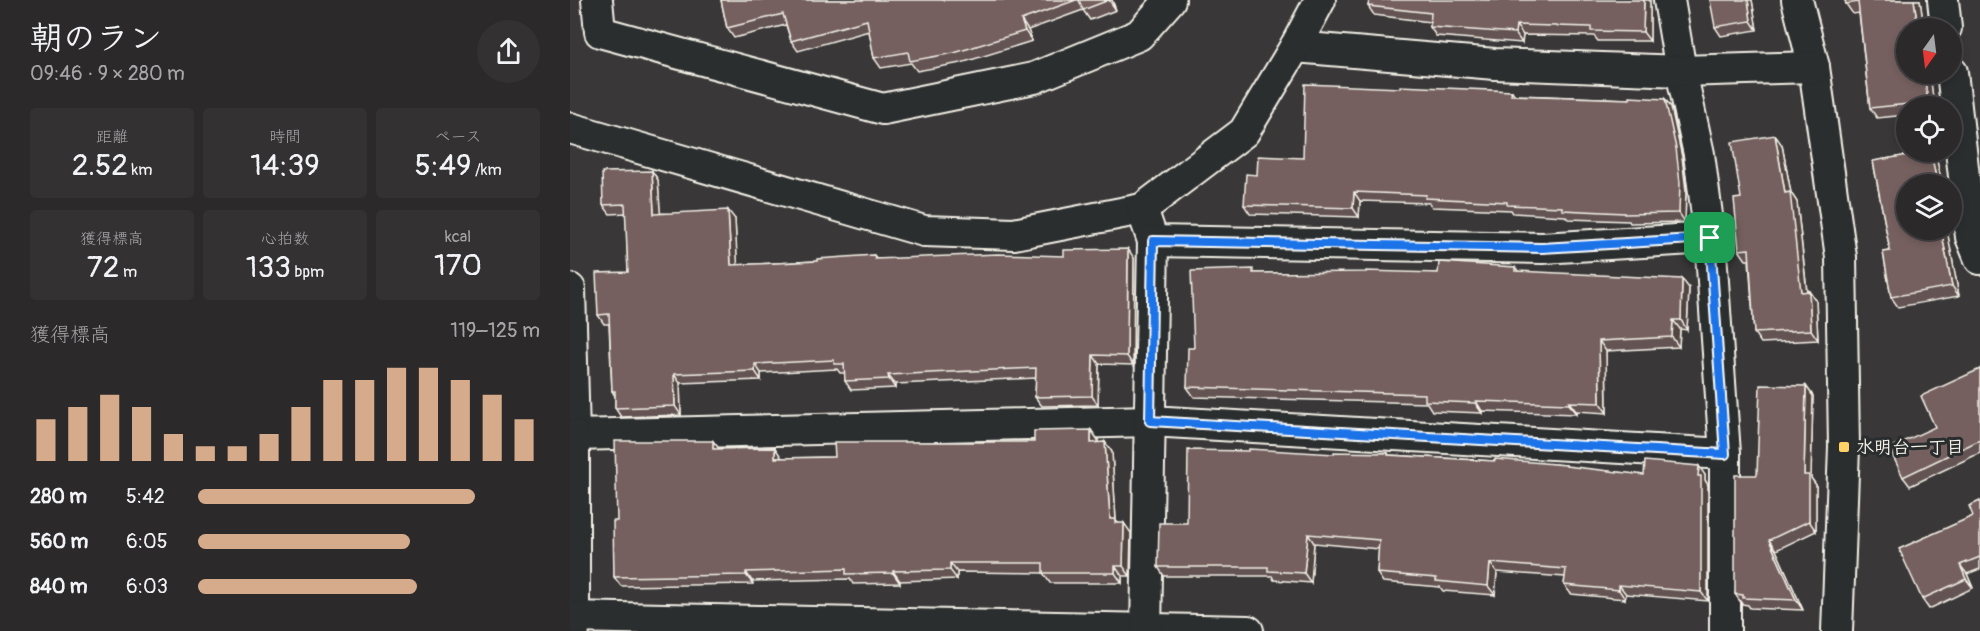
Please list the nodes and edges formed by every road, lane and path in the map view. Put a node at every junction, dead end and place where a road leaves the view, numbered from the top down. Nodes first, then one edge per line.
1 (597, 0) edge
2 (1170, 0) edge
3 (1320, 0) edge
4 (1669, 0) edge
5 (1797, 0) edge
6 (1943, 0) edge
7 (1945, 18) edge
8 (1295, 47) junction
9 (1814, 67) junction
10 (1681, 71) junction
11 (1953, 84) edge
12 (570, 128) edge
13 (1142, 208) junction
14 (1710, 238) junction
15 (1153, 241) junction
16 (1980, 259) edge
17 (570, 289) edge
18 (1150, 421) junction
19 (574, 435) junction
20 (1725, 454) junction
21 (573, 622) edge
22 (1146, 629) edge
23 (1248, 631) edge
24 (1725, 631) edge
25 (1837, 631) edge

1 - 2 street
3 - 8 street
4 - 10 street
5 - 9 street
6 - 7 street
8 - 10 street
8 - 13 street
9 - 10 street
9 - 25 street
10 - 14 street
11 - 16 street
12 - 13 street
13 - 15 street
14 - 15 street
14 - 20 street
15 - 18 street
17 - 19 street
18 - 19 street
18 - 20 street
18 - 22 street
19 - 21 street
20 - 24 street
21 - 22 street
22 - 23 street

